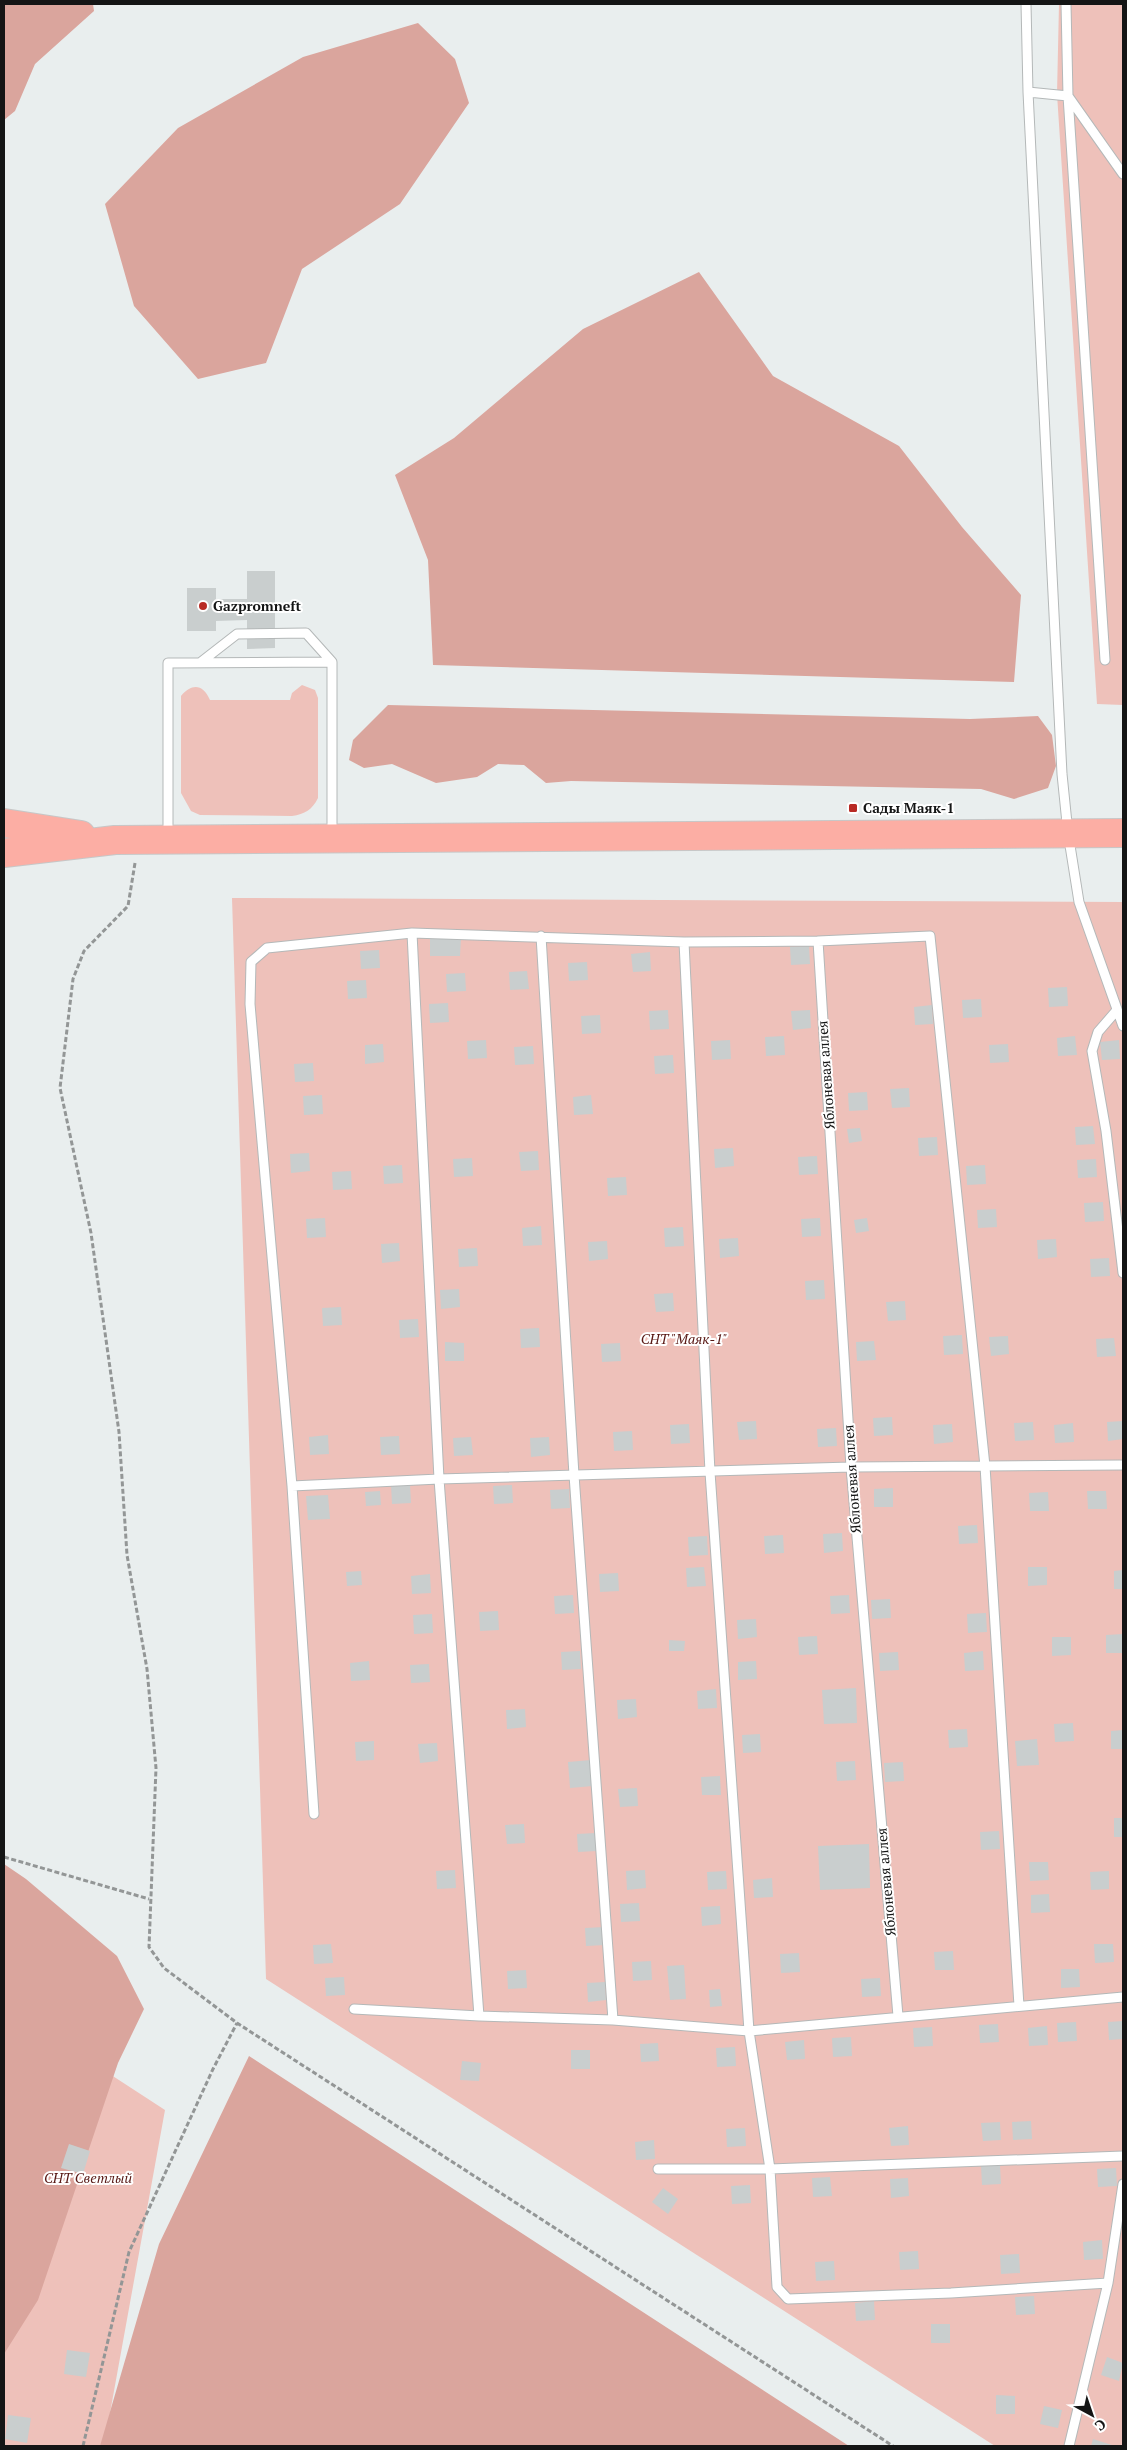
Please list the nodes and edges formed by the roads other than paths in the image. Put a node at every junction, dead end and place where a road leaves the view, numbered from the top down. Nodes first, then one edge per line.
1 (1026, 4) edge
2 (1066, 4) edge
3 (1028, 92) junction
4 (1068, 96) junction
5 (1123, 174) edge
6 (1105, 660) dead end
7 (200, 662) junction
8 (332, 662) junction
9 (4, 823) edge
10 (1123, 833) edge
11 (1068, 834) junction
12 (332, 839) junction
13 (126, 840) junction
14 (168, 840) junction
15 (4, 853) edge
16 (412, 933) junction
17 (542, 936) junction
18 (818, 941) junction
19 (684, 942) junction
20 (1118, 1010) junction
21 (1123, 1026) edge
22 (1123, 1273) edge
23 (1123, 1465) edge
24 (985, 1466) junction
25 (851, 1467) junction
26 (710, 1472) junction
27 (574, 1476) junction
28 (439, 1479) junction
29 (292, 1486) junction
30 (314, 1814) dead end
31 (1123, 1997) edge
32 (1019, 2006) junction
33 (354, 2009) dead end
34 (479, 2016) junction
35 (898, 2016) junction
36 (613, 2020) junction
37 (749, 2031) junction
38 (1123, 2156) edge
39 (658, 2169) dead end
40 (770, 2169) junction
41 (1123, 2184) edge
42 (1108, 2283) junction
43 (1069, 2446) edge

1 - 3 lane
2 - 4 lane
3 - 4 lane
3 - 11 lane
4 - 5 lane
4 - 6 lane
7 - 8 lane
7 - 8 lane
7 - 14 lane
8 - 12 lane
9 - 13 highway
10 - 11 highway
11 - 12 highway
11 - 20 lane
12 - 14 highway
13 - 14 highway
13 - 15 highway
16 - 17 lane
16 - 28 lane
16 - 29 lane
17 - 19 lane
17 - 27 lane
18 - 19 lane
18 - 24 lane
18 - 25 lane, Яблоневая аллея
19 - 26 lane
20 - 21 lane
20 - 22 lane
23 - 24 lane
24 - 25 lane
24 - 32 lane
25 - 26 lane
25 - 35 lane, Яблоневая аллея
26 - 27 lane
26 - 37 lane
27 - 28 lane
27 - 36 lane
28 - 29 lane
28 - 34 lane
29 - 30 lane
31 - 32 lane
32 - 35 lane
33 - 34 lane
34 - 36 lane
35 - 37 lane
36 - 37 lane
37 - 40 lane
38 - 40 lane
39 - 40 lane
40 - 42 lane
41 - 42 lane
42 - 43 lane

